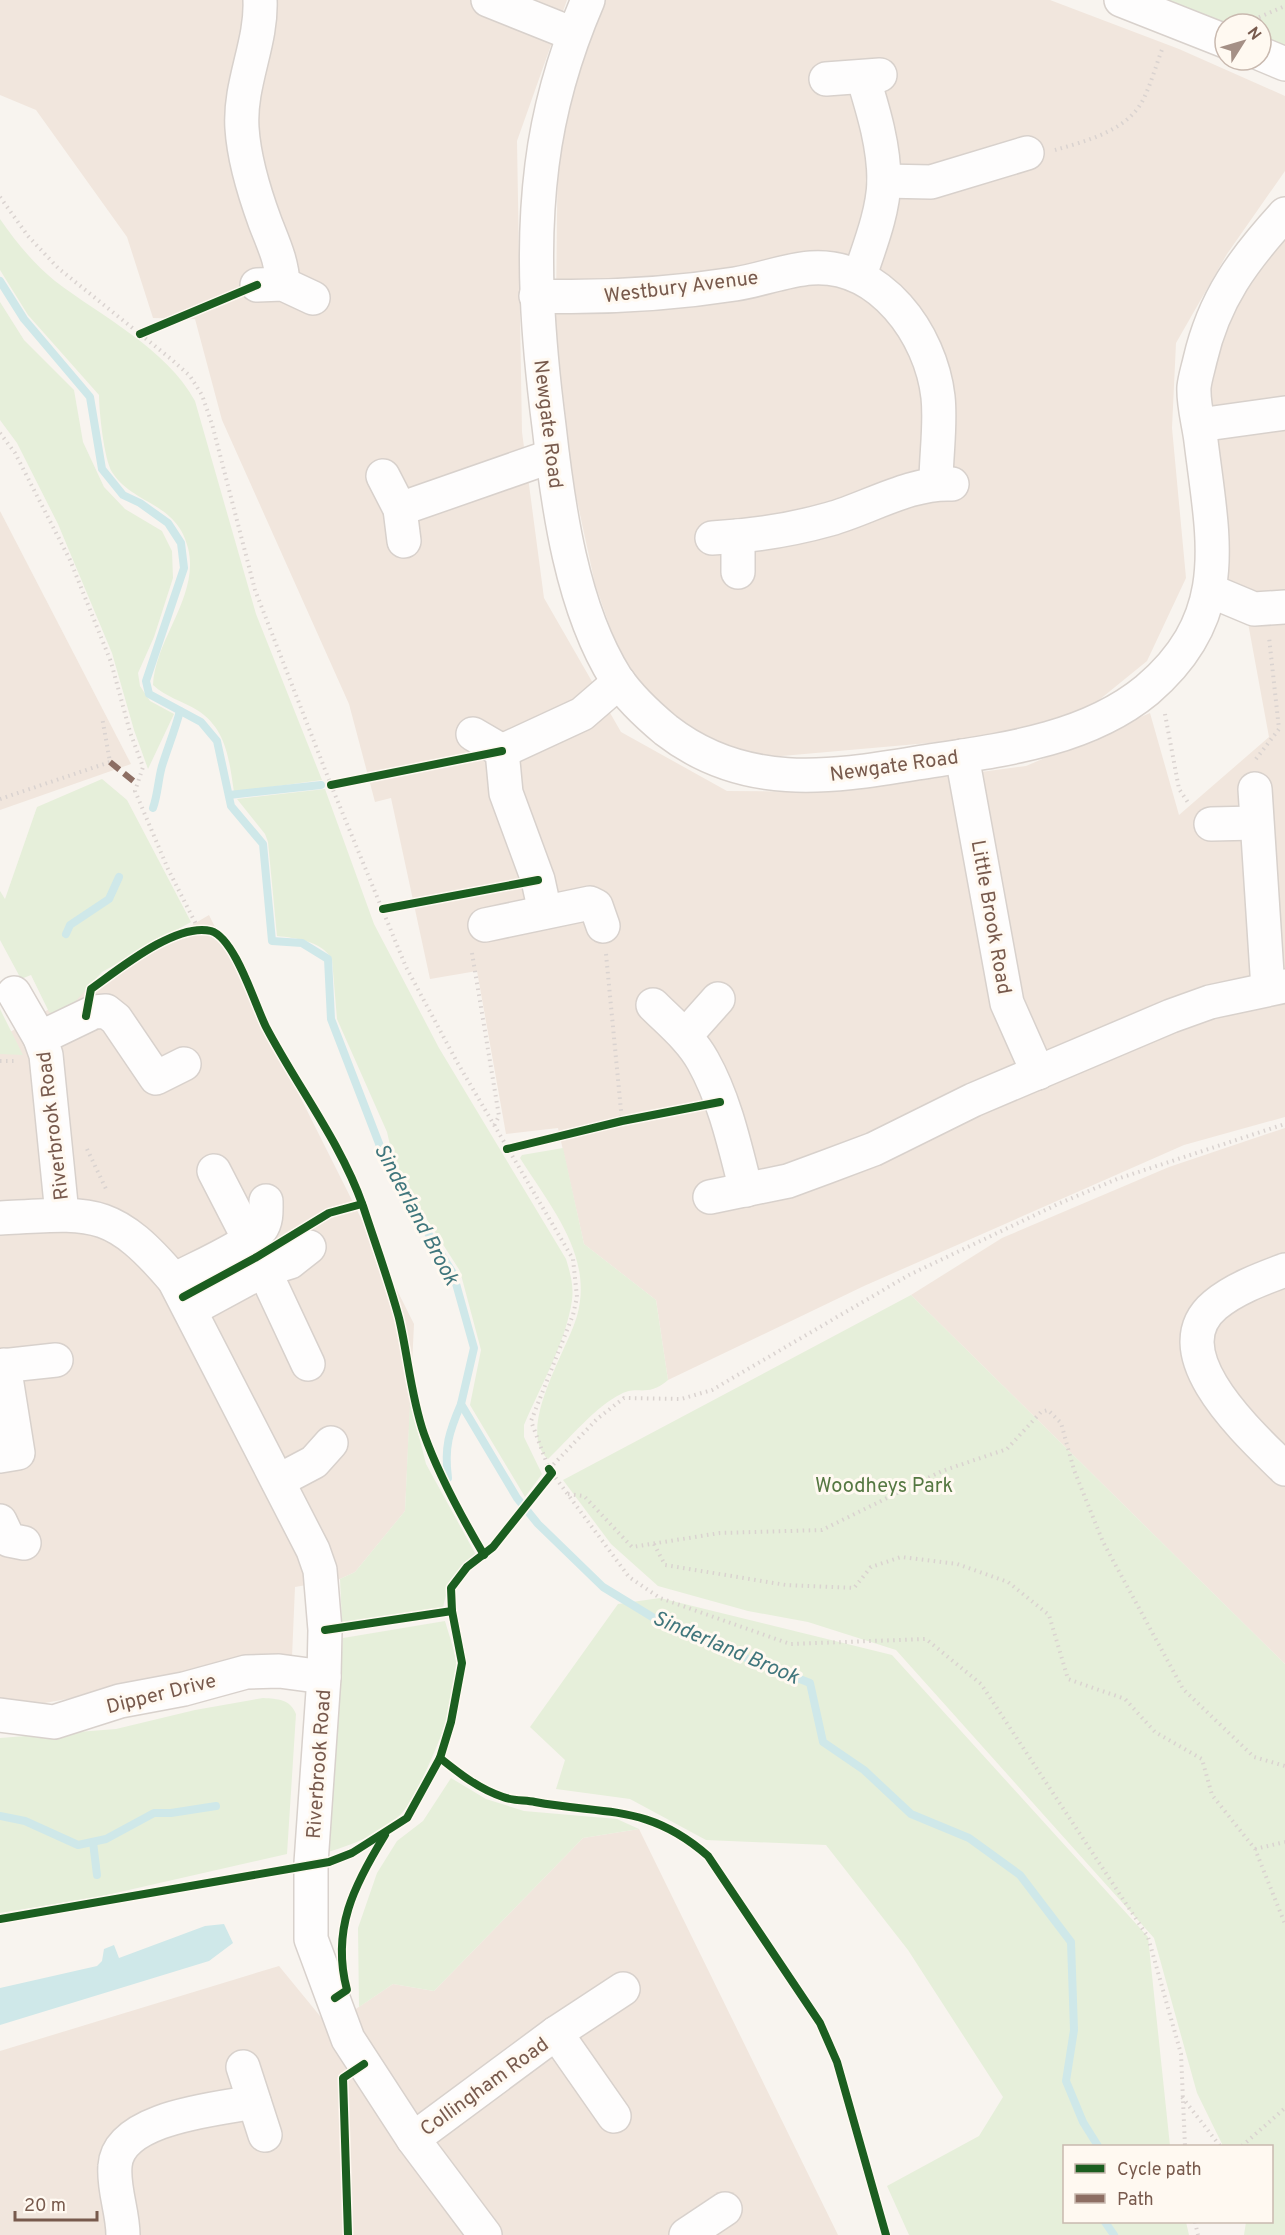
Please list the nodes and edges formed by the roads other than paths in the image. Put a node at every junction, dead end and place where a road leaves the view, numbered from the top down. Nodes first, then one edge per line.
1 (260, 0) edge
2 (488, 0) edge
3 (588, 0) edge
4 (1121, 0) edge
5 (573, 34) junction
6 (1213, 36) edge
7 (826, 79) dead end
8 (1027, 153) road end
9 (884, 181) junction
10 (1285, 214) edge
11 (860, 275) junction
12 (537, 296) junction
13 (313, 298) dead end
14 (1285, 413) edge
15 (1199, 425) junction
16 (552, 456) junction
17 (383, 476) dead end
18 (400, 509) junction
19 (404, 541) dead end
20 (738, 572) dead end
21 (1211, 591) junction
22 (1275, 609) edge
23 (619, 682) junction
24 (473, 734) dead end
25 (502, 751) junction
26 (962, 756) junction
27 (1255, 789) road end
28 (1256, 823) junction
29 (1211, 824) road end
30 (545, 912) junction
31 (478, 924) road end
32 (603, 926) road end
33 (1277, 987) edge
34 (14, 993) dead end
35 (718, 999) dead end
36 (653, 1005) dead end
37 (685, 1036) junction
38 (40, 1038) junction
39 (184, 1064) dead end
40 (1038, 1073) junction
41 (214, 1171) dead end
42 (746, 1190) junction
43 (710, 1197) dead end
44 (266, 1201) dead end
45 (62, 1214) junction
46 (0, 1218) edge
47 (249, 1239) junction
48 (309, 1247) dead end
49 (264, 1270) junction
50 (1285, 1270) edge
51 (174, 1280) junction
52 (190, 1310) junction
53 (56, 1360) dead end
54 (308, 1364) dead end
55 (2, 1366) edge
56 (331, 1443) dead end
57 (9, 1454) edge
58 (1285, 1469) edge
59 (278, 1481) junction
60 (0, 1521) edge
61 (24, 1543) dead end
62 (324, 1677) junction
63 (0, 1715) edge
64 (623, 1989) dead end
65 (556, 2033) junction
66 (243, 2067) dead end
67 (254, 2102) junction
68 (614, 2116) dead end
69 (265, 2135) dead end
70 (413, 2139) junction
71 (123, 2235) edge
72 (485, 2235) edge

1 - 13 street
2 - 5 street
3 - 5 street, Newgate Road
4 - 6 street
5 - 12 street, Newgate Road
7 - 9 street
8 - 9 street
9 - 11 street
10 - 15 street, Newgate Road
11 - 12 street, Westbury Avenue
11 - 20 street, Westbury Avenue
12 - 16 street, Newgate Road
14 - 15 street
15 - 21 street, Newgate Road
16 - 18 street
16 - 23 street, Newgate Road
17 - 18 street
18 - 19 street
21 - 22 street
21 - 26 street, Newgate Road
23 - 25 street
23 - 26 street, Newgate Road
24 - 25 street
25 - 30 street
26 - 40 street, Little Brook Road
27 - 28 street
28 - 29 street
28 - 33 street
30 - 31 street
30 - 32 street
33 - 40 street
34 - 38 street, Riverbrook Road
35 - 37 street
36 - 37 street
37 - 42 street
38 - 39 street, Riverbrook Road
38 - 45 street, Riverbrook Road
40 - 42 street
41 - 47 street
42 - 43 street
44 - 47 street
45 - 46 street, Riverbrook Road
45 - 51 street, Riverbrook Road
47 - 51 street
48 - 49 street
49 - 52 street
49 - 54 street
50 - 58 street
51 - 52 street, Riverbrook Road
52 - 59 street, Riverbrook Road
53 - 55 street
55 - 57 street
56 - 59 street
59 - 62 street, Riverbrook Road
60 - 61 street
62 - 63 street, Dipper Drive
62 - 70 street, Riverbrook Road
64 - 65 street, Collingham Road
65 - 68 street, Collingham Road
65 - 70 street, Collingham Road
66 - 67 street
67 - 69 street
67 - 71 street
70 - 72 street, Riverbrook Road

